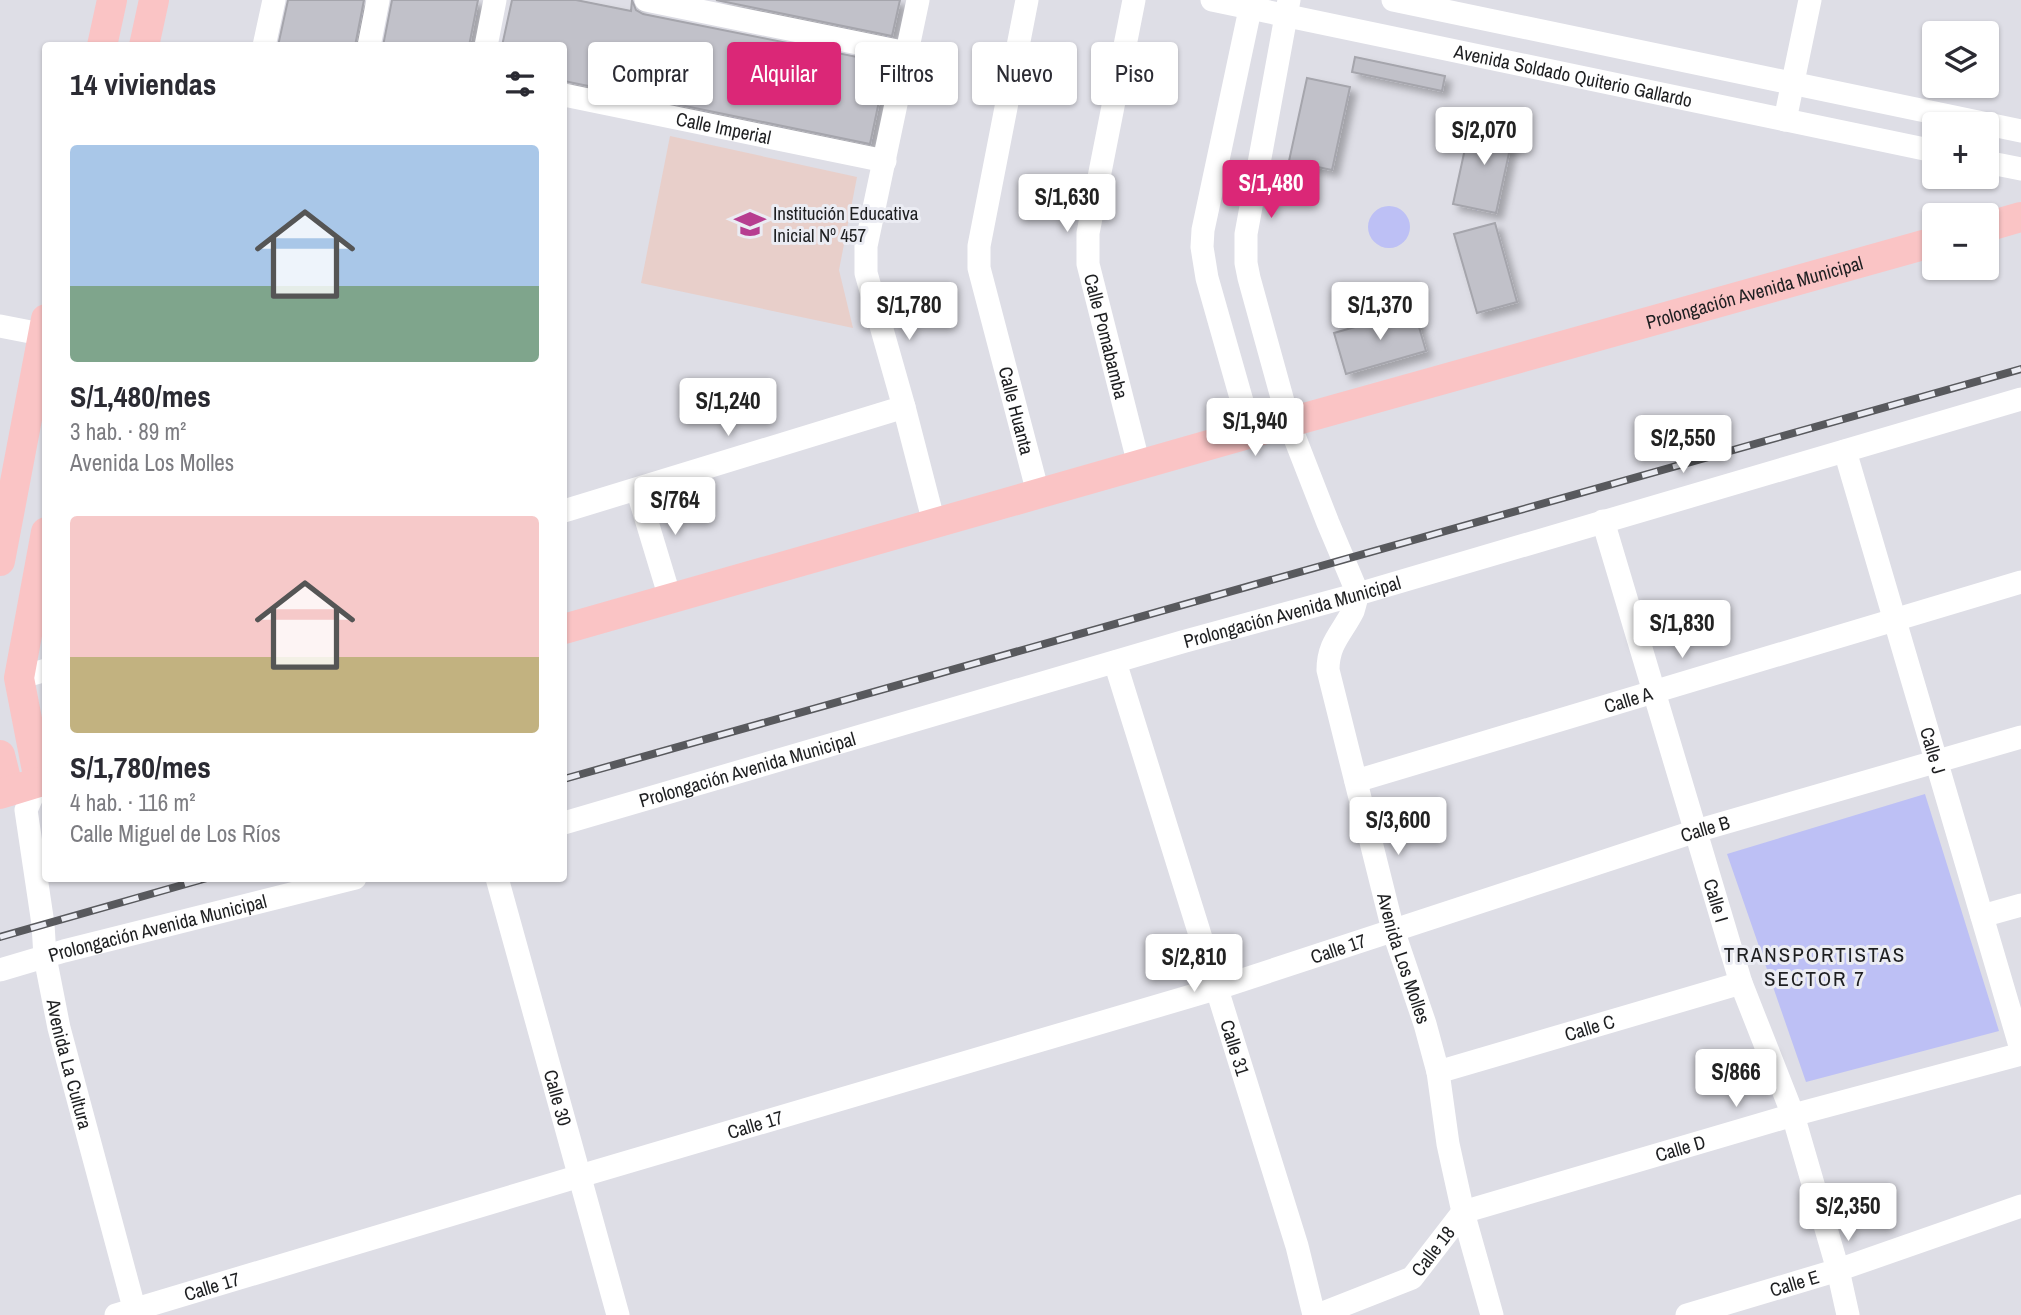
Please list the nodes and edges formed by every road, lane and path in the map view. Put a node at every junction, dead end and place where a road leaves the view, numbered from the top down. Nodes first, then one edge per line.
1 (112, 0) edge
2 (154, 0) edge
3 (274, 0) edge
4 (379, 0) edge
5 (495, 0) edge
6 (646, 0) edge
7 (918, 0) edge
8 (1027, 0) edge
9 (1134, 0) edge
10 (1212, 0) edge
11 (1393, 0) edge
12 (1810, 0) edge
13 (1251, 4) edge
14 (1288, 8) edge
15 (103, 42) edge
16 (145, 42) edge
17 (265, 42) edge
18 (370, 42) edge
19 (486, 42) edge
20 (855, 42) edge
21 (909, 42) edge
22 (1793, 83) junction
23 (567, 96) edge
24 (896, 105) edge
25 (1786, 120) junction
26 (2021, 131) edge
27 (1922, 148) edge
28 (885, 161) junction
29 (1999, 165) edge
30 (2021, 169) edge
31 (2021, 217) edge
32 (1999, 223) edge
33 (1922, 245) edge
34 (0, 326) edge
35 (42, 330) edge
36 (42, 340) edge
37 (2021, 399) edge
38 (904, 407) junction
39 (1289, 423) junction
40 (1251, 433) junction
41 (1845, 451) junction
42 (1139, 465) junction
43 (637, 489) junction
44 (1038, 493) junction
45 (567, 510) edge
46 (1603, 521) junction
47 (934, 523) junction
48 (0, 561) edge
49 (42, 573) edge
50 (2021, 582) edge
51 (1358, 594) junction
52 (670, 598) junction
53 (1895, 621) junction
54 (567, 628) edge
55 (1115, 662) junction
56 (32, 674) edge
57 (1654, 691) junction
58 (2021, 737) edge
59 (0, 755) edge
60 (1937, 762) junction
61 (42, 780) edge
62 (1356, 781) junction
63 (12, 798) edge
64 (567, 822) edge
65 (1696, 831) junction
66 (339, 882) edge
67 (498, 882) edge
68 (2021, 905) edge
69 (1982, 916) junction
70 (1393, 930) junction
71 (45, 957) junction
72 (0, 970) edge
73 (1741, 983) junction
74 (1215, 989) junction
75 (2021, 1051) edge
76 (1438, 1072) junction
77 (1793, 1115) junction
78 (580, 1176) junction
79 (2021, 1206) edge
80 (1463, 1212) junction
81 (1838, 1270) junction
82 (129, 1313) edge
83 (618, 1315) edge
84 (1316, 1315) edge
85 (1492, 1315) edge
86 (1687, 1315) edge
87 (1848, 1315) edge

1 - 15 main road
2 - 16 main road
3 - 17 street
4 - 18 street
5 - 19 street
6 - 20 street
7 - 21 street
8 - 44 street, Calle Huanta
9 - 42 street, Calle Pomabamba
10 - 13 street, Avenida Soldado Quiterio Gallardo
11 - 22 street, Avenida Soldado Quiterio Gallardo
12 - 22 street
13 - 14 street, Avenida Soldado Quiterio Gallardo
13 - 40 street
14 - 25 street, Avenida Soldado Quiterio Gallardo
14 - 39 street
22 - 25 street
22 - 26 street, Avenida Soldado Quiterio Gallardo
23 - 28 street, Calle Imperial
24 - 28 street
25 - 27 street, Avenida Soldado Quiterio Gallardo
28 - 38 street
29 - 30 street
31 - 32 main road
33 - 39 main road, Prolongación Avenida Municipal
34 - 35 street
36 - 48 main road
37 - 41 street, Prolongación Avenida Municipal
38 - 43 street
38 - 47 street
39 - 40 main road, Prolongación Avenida Municipal
39 - 51 street
40 - 42 main road, Prolongación Avenida Municipal
41 - 46 street, Prolongación Avenida Municipal
41 - 53 street, Calle J
42 - 44 main road, Prolongación Avenida Municipal
43 - 45 street
43 - 52 street
44 - 47 main road, Prolongación Avenida Municipal
46 - 51 street, Prolongación Avenida Municipal
46 - 57 street, Calle I
47 - 52 main road, Prolongación Avenida Municipal
49 - 56 main road
50 - 53 street, Calle A
51 - 55 street, Prolongación Avenida Municipal
51 - 62 street, Avenida Los Molles
52 - 54 main road, Prolongación Avenida Municipal
53 - 57 street, Calle A
53 - 60 street, Calle J
55 - 64 street, Prolongación Avenida Municipal
55 - 74 street, Calle 31
56 - 61 main road
57 - 62 street, Calle A
57 - 65 street, Calle I
58 - 60 street, Calle B
59 - 63 main road, Avenida La Cultura
60 - 65 street, Calle B
60 - 69 street, Calle J
61 - 63 main road
62 - 70 street, Avenida Los Molles
63 - 71 street, Avenida La Cultura
65 - 70 street, Calle B
65 - 73 street, Calle I
66 - 71 street, Prolongación Avenida Municipal
67 - 78 street, Calle 30
68 - 69 street
69 - 75 street, Calle J
70 - 74 street, Calle 17
70 - 76 street, Avenida Los Molles
71 - 72 street, Prolongación Avenida Municipal
71 - 82 street, Avenida La Cultura
73 - 76 street, Calle C
73 - 77 street, Calle I
74 - 78 street, Calle 17
74 - 84 street, Calle 31
75 - 77 street, Calle D
76 - 80 street, Avenida Los Molles
77 - 80 street, Calle D
77 - 81 street, Calle I
78 - 82 street, Calle 17
78 - 83 street, Calle 30
79 - 81 street, Calle E
80 - 84 street, Calle 18
80 - 85 street, Avenida Los Molles
81 - 86 street, Calle E
81 - 87 street, Calle I

